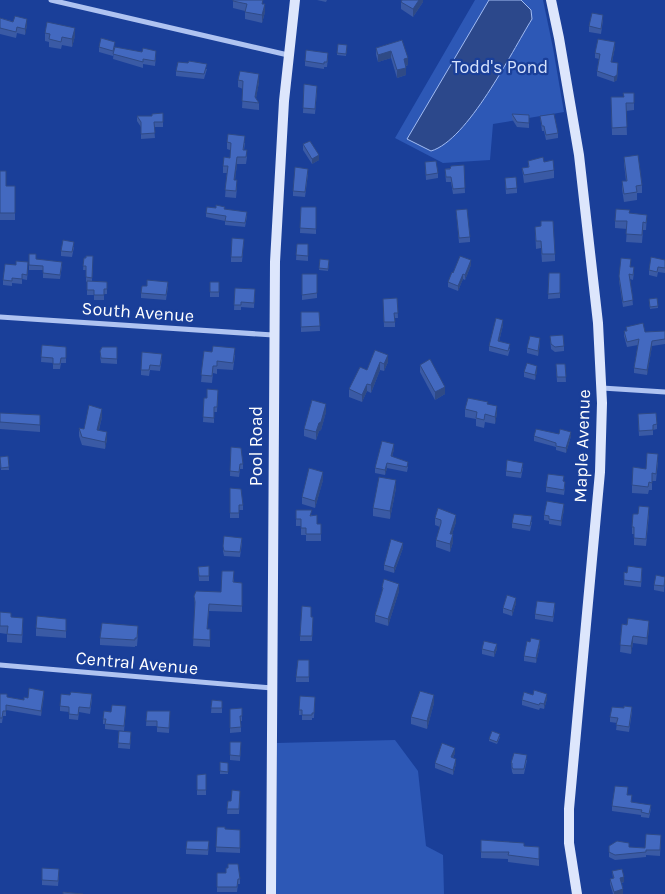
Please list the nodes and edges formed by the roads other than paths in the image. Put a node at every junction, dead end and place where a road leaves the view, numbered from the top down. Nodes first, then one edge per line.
1 (51, 0) edge
2 (295, 0) edge
3 (551, 0) edge
4 (288, 55) junction
5 (0, 317) edge
6 (274, 335) junction
7 (601, 388) junction
8 (665, 392) edge
9 (0, 665) edge
10 (272, 688) junction
11 (270, 894) edge
12 (577, 894) edge

1 - 4 street
2 - 4 main road, Pool Road
3 - 7 main road, Maple Avenue
4 - 6 main road, Pool Road
5 - 6 street, South Avenue
6 - 10 main road, Pool Road
7 - 8 street
7 - 12 main road, Maple Avenue
9 - 10 street, Central Avenue
10 - 11 main road, Pool Road

